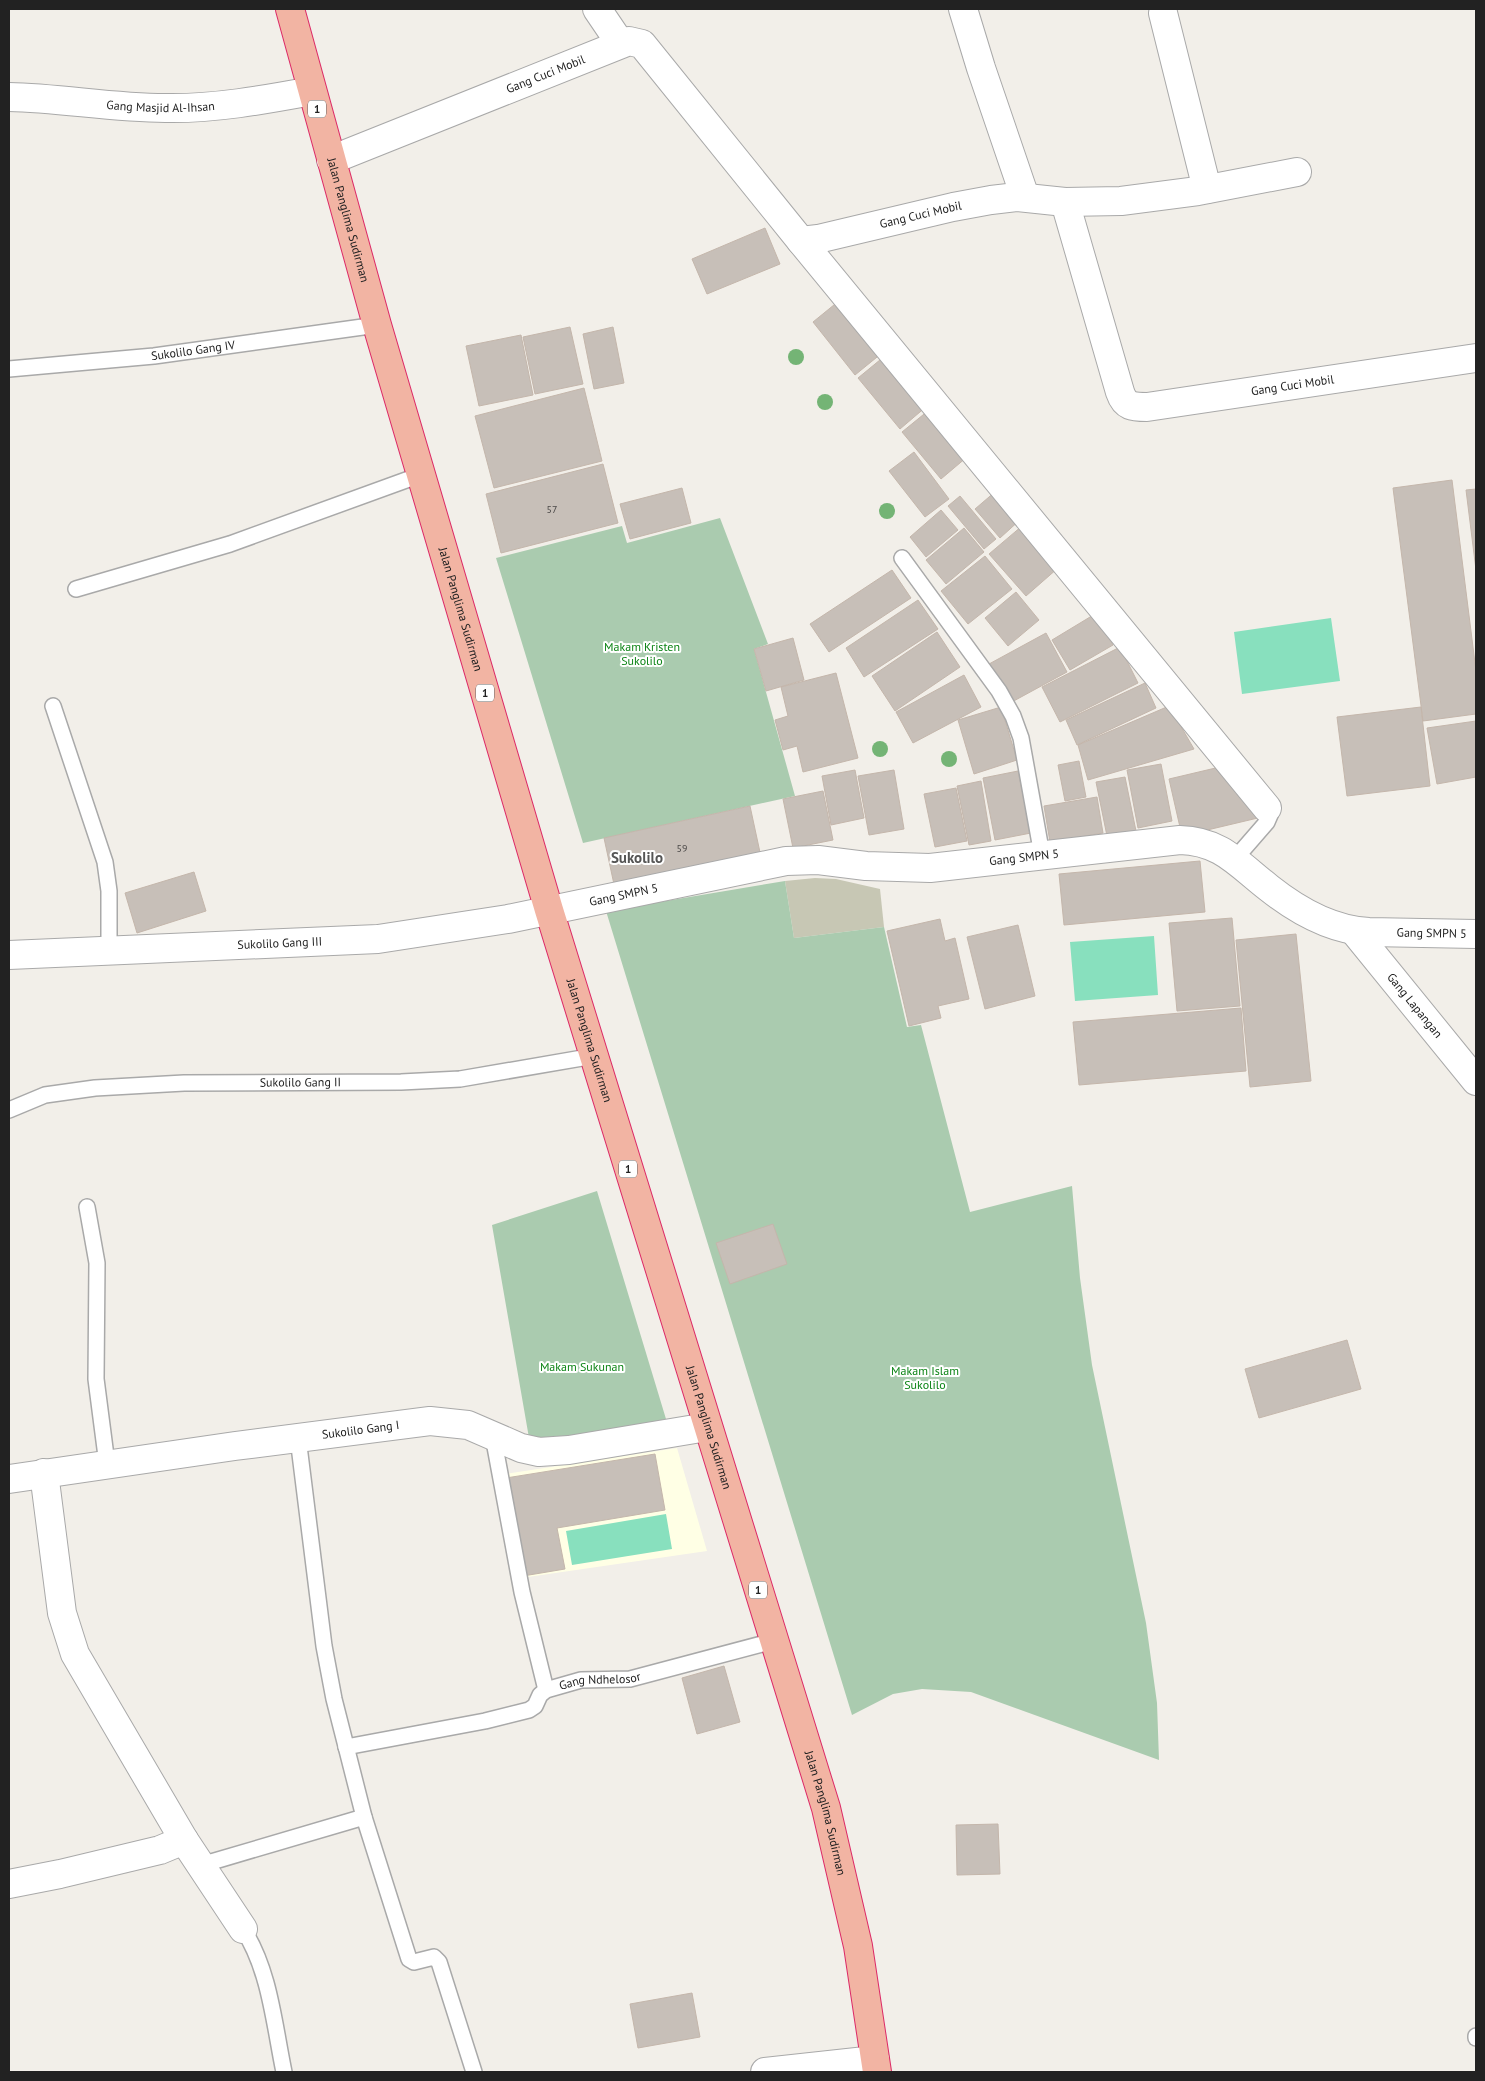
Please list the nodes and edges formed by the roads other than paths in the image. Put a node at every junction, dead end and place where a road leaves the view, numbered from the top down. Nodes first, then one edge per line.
1 (290, 9) edge
2 (597, 9) edge
3 (963, 9) edge
4 (1163, 13) dead end
5 (620, 43) junction
6 (312, 91) junction
7 (9, 97) edge
8 (331, 160) junction
9 (1297, 172) dead end
10 (1208, 188) junction
11 (1026, 197) junction
12 (1065, 202) junction
13 (802, 241) junction
14 (377, 325) junction
15 (1476, 358) edge
16 (9, 369) edge
17 (420, 475) junction
18 (902, 558) dead end
19 (76, 589) dead end
20 (54, 706) dead end
21 (1267, 808) joint
22 (1042, 855) junction
23 (1234, 860) junction
24 (549, 910) junction
25 (1354, 931) junction
26 (1476, 934) edge
27 (109, 951) junction
28 (9, 955) edge
29 (594, 1056) junction
30 (1476, 1081) edge
31 (9, 1110) edge
32 (88, 1207) dead end
33 (707, 1427) junction
34 (494, 1436) junction
35 (298, 1438) junction
36 (107, 1464) junction
37 (44, 1473) junction
38 (9, 1479) edge
39 (773, 1641) junction
40 (546, 1690) junction
41 (346, 1747) junction
42 (364, 1817) junction
43 (184, 1840) junction
44 (201, 1864) junction
45 (9, 1884) edge
46 (243, 1929) joint
47 (876, 2066) edge
48 (284, 2072) edge
49 (474, 2072) edge
50 (765, 2072) edge

1 - 6 highway, Jalan Panglima Sudirman / 1
2 - 5 street
3 - 11 street
4 - 10 street
5 - 8 street, Gang Cuci Mobil
5 - 13 street, Gang Cuci Mobil
6 - 7 street, Gang Masjid Al-Ihsan
6 - 8 highway, Jalan Panglima Sudirman / 1
8 - 14 highway, Jalan Panglima Sudirman / 1
9 - 10 street
10 - 12 street
11 - 12 street, Gang Cuci Mobil
11 - 13 street, Gang Cuci Mobil
12 - 15 street, Gang Cuci Mobil
13 - 21 street
14 - 16 lane, Sukolilo Gang IV
14 - 17 highway, Jalan Panglima Sudirman / 1
17 - 19 lane
17 - 24 highway, Jalan Panglima Sudirman / 1
18 - 22 lane
20 - 27 lane
21 - 23 lane
22 - 23 street, Gang SMPN 5
22 - 24 street, Gang SMPN 5
23 - 25 street, Gang SMPN 5
24 - 27 street, Sukolilo Gang III
24 - 29 highway, Jalan Panglima Sudirman / 1
25 - 26 street, Gang SMPN 5
25 - 30 street, Gang Lapangan
27 - 28 street, Sukolilo Gang III
29 - 31 lane, Sukolilo Gang II
29 - 33 highway, Jalan Panglima Sudirman / 1
32 - 36 lane
33 - 34 street, Sukolilo Gang I
33 - 39 highway, Jalan Panglima Sudirman / 1
34 - 35 street, Sukolilo Gang I
34 - 40 lane
35 - 36 street, Sukolilo Gang I
35 - 41 lane
36 - 37 street, Sukolilo Gang I
37 - 38 street, Sukolilo Gang I
37 - 43 street
39 - 40 lane, Gang Ndhelosor
39 - 47 highway, Jalan Panglima Sudirman / 1
40 - 41 lane, Gang Ndhelosor
41 - 42 lane
42 - 44 lane
42 - 49 lane
43 - 44 street
43 - 45 street
44 - 46 street
46 - 48 lane
47 - 50 street

